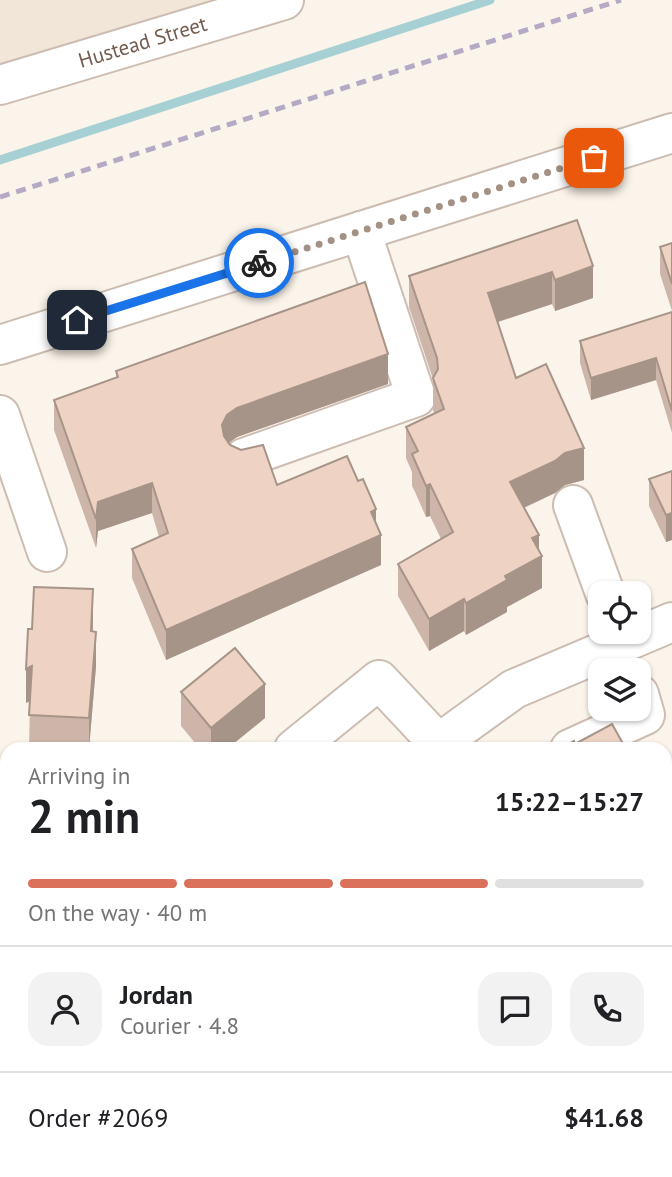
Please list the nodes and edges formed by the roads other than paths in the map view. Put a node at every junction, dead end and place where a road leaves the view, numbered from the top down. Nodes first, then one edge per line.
1 (284, 0) edge
2 (0, 85) edge
3 (672, 133) edge
4 (361, 231) junction
5 (0, 345) edge
6 (0, 415) edge
7 (244, 458) edge
8 (573, 505) dead end
9 (47, 552) dead end
10 (601, 581) edge
11 (672, 622) edge
12 (624, 648) edge
13 (632, 721) edge
14 (303, 742) edge
15 (432, 742) edge
16 (441, 742) edge
17 (585, 742) edge

1 - 2 street, Hustead Street
3 - 4 street
4 - 5 street
4 - 7 street
6 - 9 street
8 - 10 street
11 - 12 street
12 - 16 street
13 - 17 street
14 - 15 street

